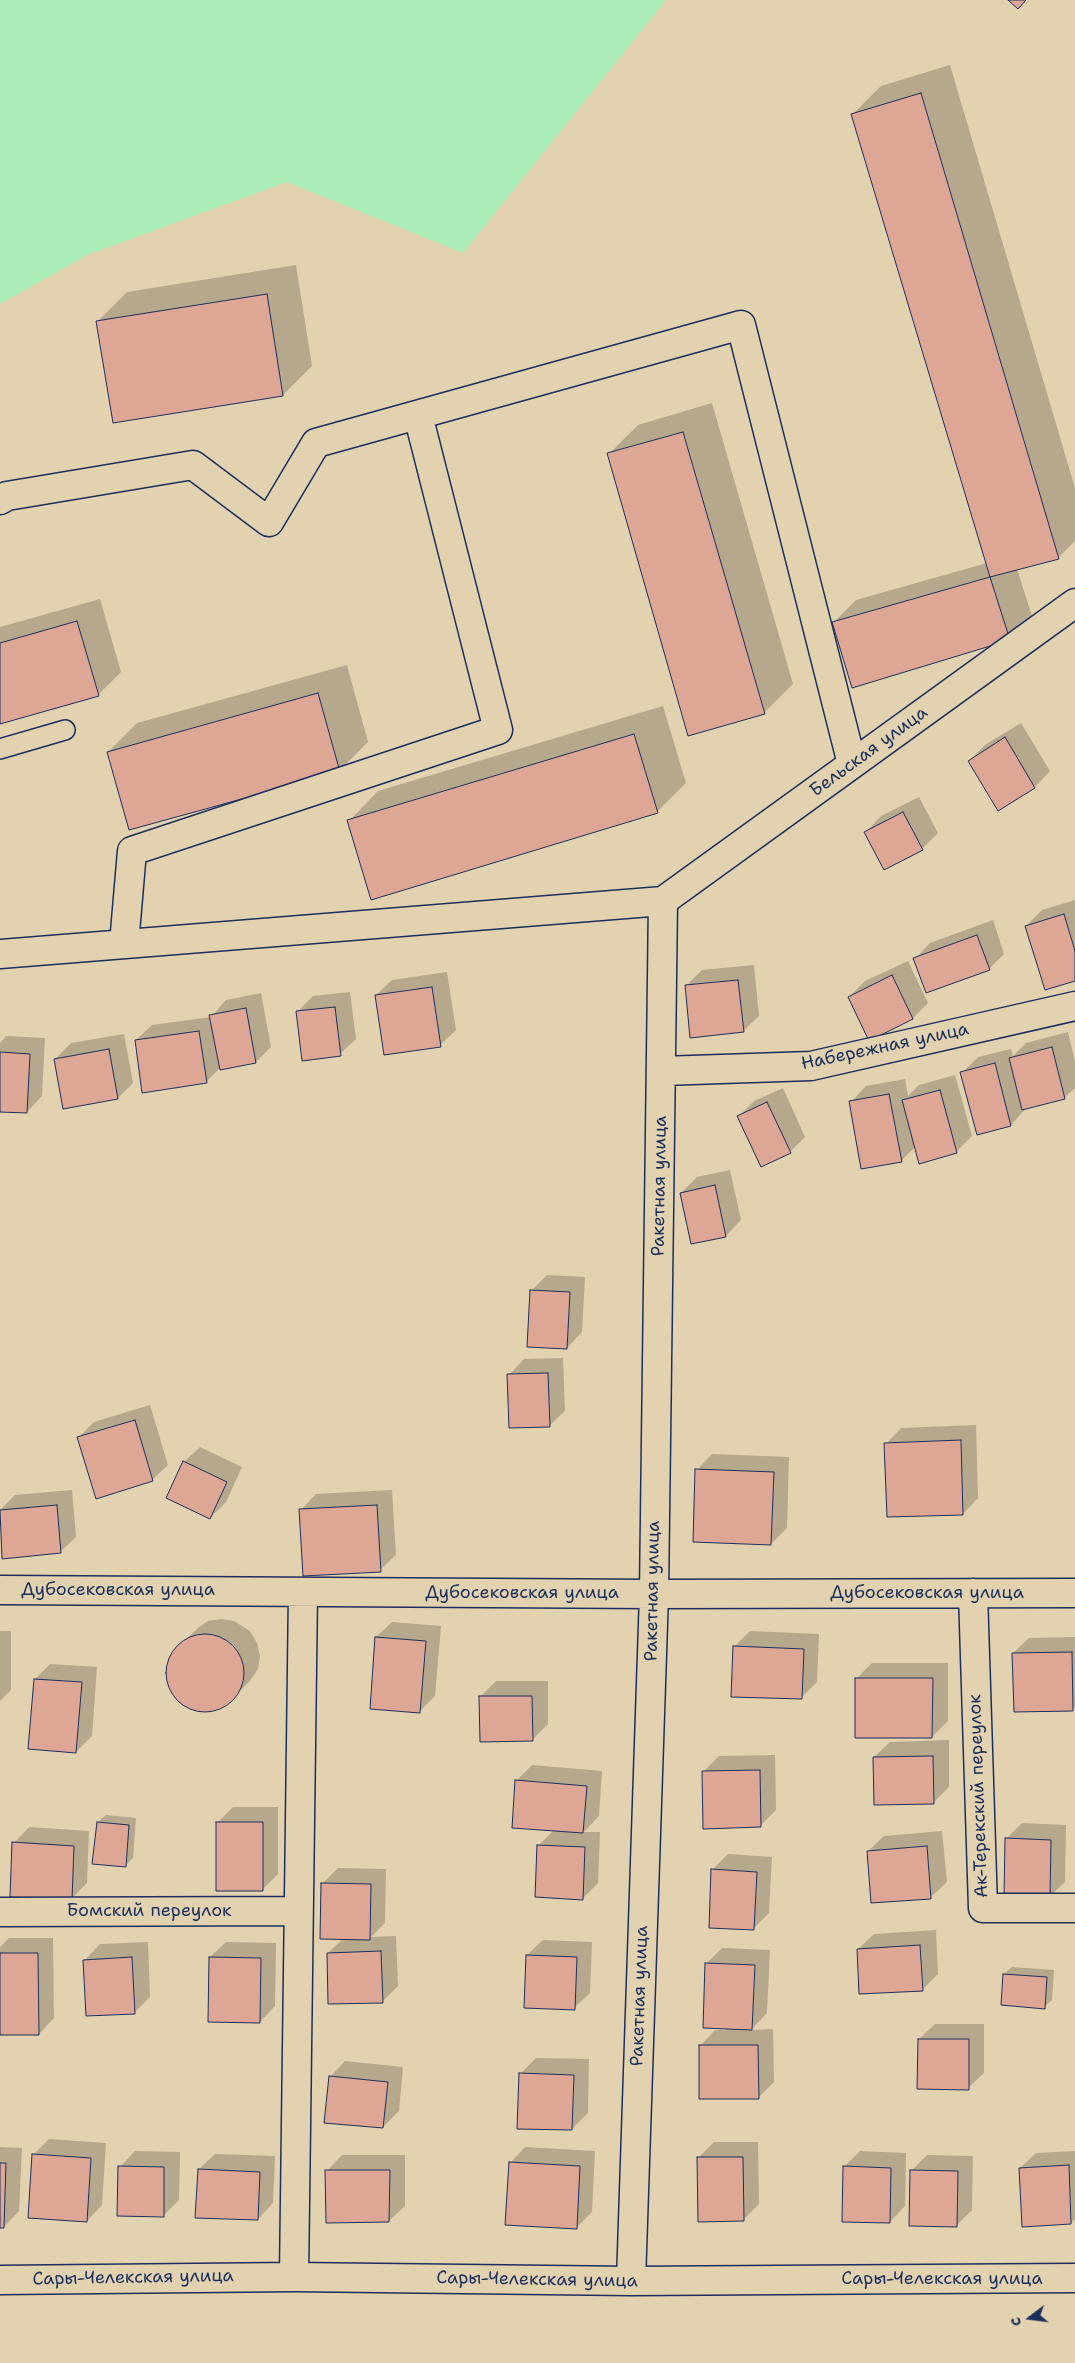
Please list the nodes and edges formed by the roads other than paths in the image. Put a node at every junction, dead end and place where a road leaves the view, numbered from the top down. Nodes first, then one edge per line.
1 (418, 414) junction
2 (0, 500) edge
3 (1075, 603) edge
4 (65, 730) dead end
5 (0, 749) edge
6 (852, 764) junction
7 (663, 901) junction
8 (124, 944) junction
9 (0, 954) edge
10 (1075, 1006) edge
11 (662, 1071) junction
12 (0, 1590) edge
13 (303, 1592) junction
14 (973, 1593) junction
15 (1075, 1593) edge
16 (654, 1594) junction
17 (1075, 1908) edge
18 (297, 1910) junction
19 (0, 1912) edge
20 (294, 2277) junction
21 (1075, 2278) edge
22 (0, 2280) edge
23 (631, 2281) junction

1 - 2 street
1 - 6 street
1 - 8 street
3 - 6 street, Бельская улица
4 - 5 lane
6 - 7 street, Бельская улица
7 - 8 street
7 - 11 street, Ракетная улица
8 - 9 street
10 - 11 street, Набережная улица
11 - 16 street, Ракетная улица
12 - 13 street, Дубосековская улица
13 - 16 street, Дубосековская улица
13 - 18 street
14 - 15 street, Дубосековская улица
14 - 16 street, Дубосековская улица
14 - 17 street, Ак-Терекский переулок
16 - 23 street, Ракетная улица
18 - 19 street, Бомский переулок
18 - 20 street
20 - 22 street, Сары-Челекская улица
20 - 23 street, Сары-Челекская улица
21 - 23 street, Сары-Челекская улица

